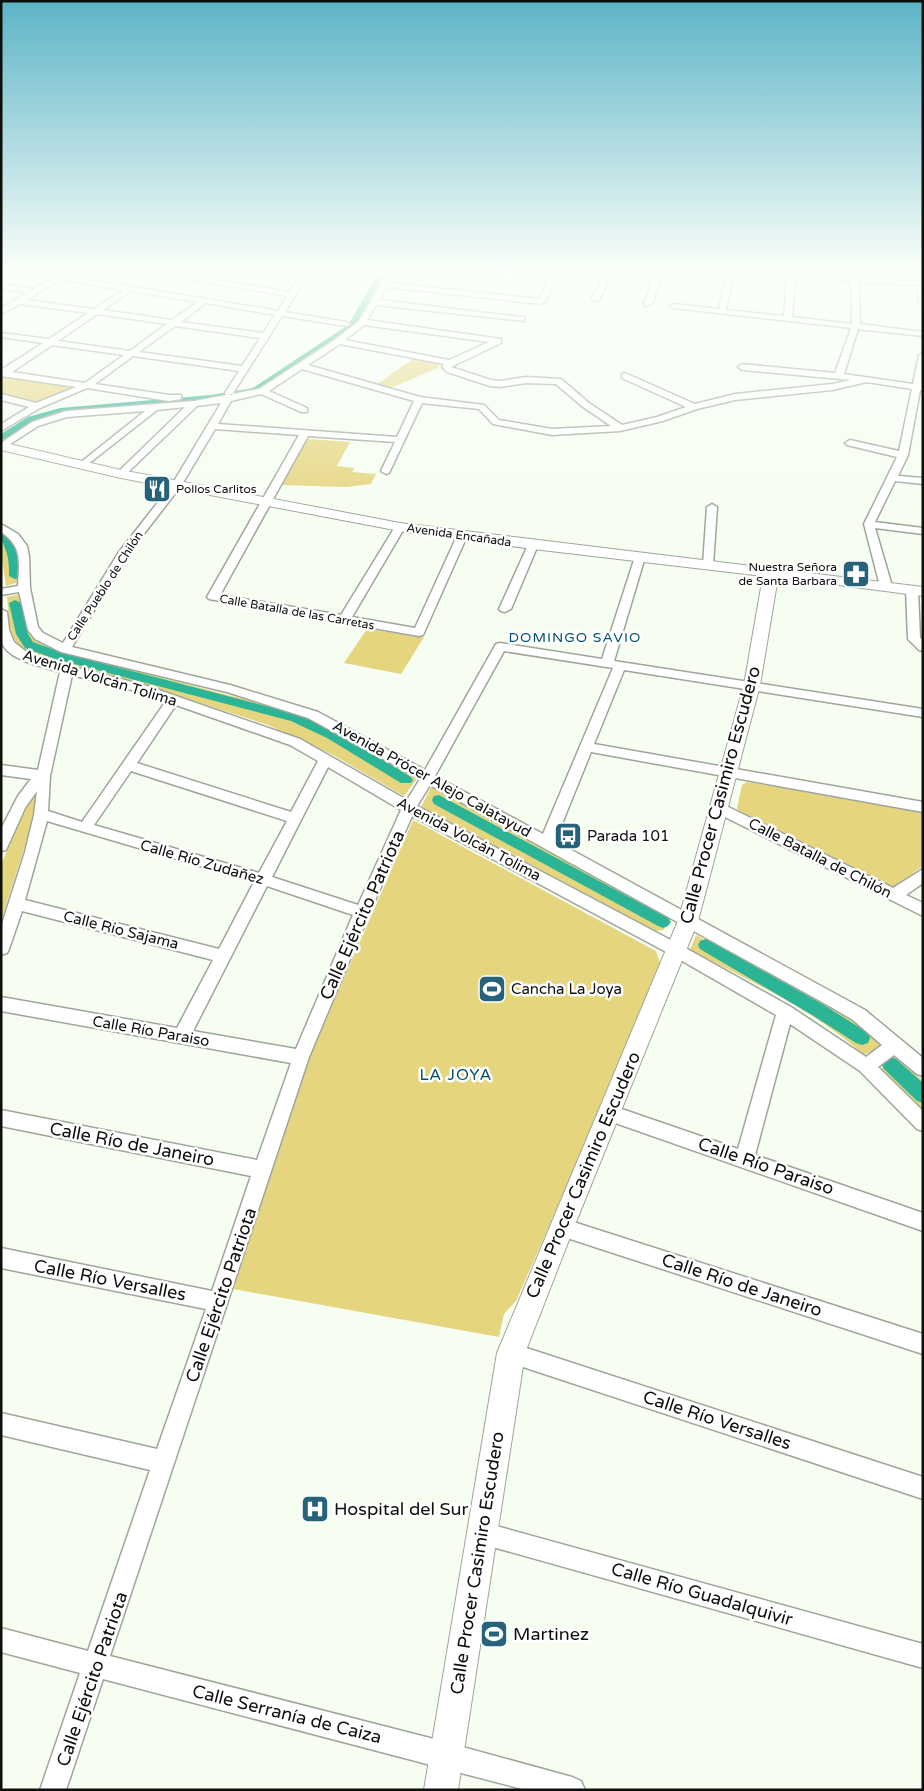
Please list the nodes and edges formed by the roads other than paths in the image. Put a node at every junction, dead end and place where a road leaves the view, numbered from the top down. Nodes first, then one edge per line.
1 (131, 353) edge
2 (33, 354) edge
3 (135, 354) edge
4 (254, 354) edge
5 (303, 354) edge
6 (320, 354) edge
7 (400, 354) edge
8 (472, 354) edge
9 (845, 354) edge
10 (923, 355) edge
11 (450, 364) junction
12 (302, 366) junction
13 (742, 367) dead end
14 (244, 369) junction
15 (3, 373) edge
16 (625, 376) dead end
17 (839, 376) junction
18 (867, 379) junction
19 (88, 386) junction
20 (919, 387) edge
21 (262, 391) junction
22 (229, 396) junction
23 (1, 397) edge
24 (419, 400) junction
25 (194, 404) junction
26 (37, 406) junction
27 (155, 407) junction
28 (694, 407) junction
29 (304, 410) dead end
30 (213, 426) junction
31 (1, 428) edge
32 (620, 428) junction
33 (306, 433) junction
34 (400, 440) junction
35 (850, 443) dead end
36 (2, 446) edge
37 (904, 455) junction
38 (83, 466) junction
39 (386, 471) dead end
40 (121, 474) junction
41 (893, 478) junction
42 (923, 481) edge
43 (177, 484) junction
44 (267, 500) junction
45 (712, 507) dead end
46 (869, 524) junction
47 (1, 527) edge
48 (400, 527) junction
49 (923, 531) edge
50 (462, 536) junction
51 (533, 545) junction
52 (640, 557) junction
53 (708, 564) junction
54 (771, 572) junction
55 (886, 586) junction
56 (24, 588) junction
57 (917, 591) edge
58 (1, 592) edge
59 (505, 609) dead end
60 (1, 612) edge
61 (344, 620) junction
62 (923, 647) edge
63 (65, 649) junction
64 (614, 664) junction
65 (67, 670) junction
66 (752, 685) junction
67 (173, 700) junction
68 (923, 713) edge
69 (587, 747) junction
70 (326, 759) junction
71 (128, 765) junction
72 (1, 770) edge
73 (729, 773) junction
74 (43, 776) junction
75 (428, 777) junction
76 (718, 807) junction
77 (923, 807) edge
78 (409, 808) junction
79 (42, 814) junction
80 (295, 818) junction
81 (85, 828) junction
82 (547, 842) junction
83 (1, 846) edge
84 (923, 875) edge
85 (262, 879) junction
86 (894, 895) junction
87 (18, 904) junction
88 (923, 910) edge
89 (362, 912) junction
90 (688, 922) junction
91 (1, 949) edge
92 (676, 950) junction
93 (223, 956) junction
94 (1, 1004) edge
95 (785, 1012) junction
96 (181, 1037) junction
97 (893, 1046) junction
98 (301, 1057) junction
99 (868, 1064) junction
100 (921, 1064) edge
101 (610, 1113) junction
102 (1, 1118) edge
103 (923, 1123) edge
104 (745, 1158) junction
105 (263, 1170) junction
106 (923, 1222) edge
107 (561, 1226) junction
108 (1, 1258) edge
109 (218, 1302) junction
110 (923, 1344) edge
111 (511, 1353) junction
112 (1, 1424) edge
113 (165, 1462) junction
114 (923, 1488) edge
115 (482, 1533) junction
116 (1, 1640) edge
117 (923, 1656) edge
118 (96, 1666) junction
119 (446, 1754) junction
120 (54, 1790) edge
121 (441, 1790) edge
122 (572, 1790) edge

1 - 19 street
2 - 15 street
3 - 14 street
4 - 14 street, Calle Pueblo de Chilón
5 - 22 street
6 - 12 street
7 - 11 street
8 - 11 street
9 - 17 street
10 - 20 street
11 - 32 street
12 - 21 street
12 - 24 street
13 - 17 street
14 - 22 street, Calle Pueblo de Chilón
15 - 19 street
16 - 28 street
17 - 18 street
18 - 20 street
18 - 28 street
19 - 22 street
19 - 26 street
20 - 37 street
21 - 22 street
21 - 29 street
22 - 25 street
22 - 30 street, Calle Pueblo de Chilón
23 - 26 street
24 - 32 street
24 - 34 street
25 - 27 street
25 - 40 street
26 - 31 street
27 - 36 street
27 - 38 street
28 - 32 street
30 - 33 street
30 - 43 street, Calle Pueblo de Chilón
33 - 34 street
33 - 44 street, Calle Batalla de las Carretas
34 - 39 street
35 - 37 street
36 - 38 main road, Avenida Encañada
37 - 41 street
38 - 40 main road, Avenida Encañada
40 - 43 main road, Avenida Encañada
41 - 42 street
41 - 46 street
43 - 44 main road, Avenida Encañada
43 - 63 street, Calle Pueblo de Chilón
44 - 48 main road, Avenida Encañada
44 - 61 street, Calle Batalla de las Carretas
45 - 53 street
46 - 49 street
46 - 55 street
47 - 56 street, Avenida Prócer Alejo Calatayud
48 - 50 main road, Avenida Encañada
48 - 61 street
50 - 51 main road, Avenida Encañada
50 - 61 street, Calle Batalla de las Carretas
51 - 52 main road, Avenida Encañada
51 - 59 street
52 - 53 main road, Avenida Encañada
52 - 64 street
53 - 54 main road, Avenida Encañada
54 - 55 main road, Avenida Encañada
54 - 66 main road, Calle Procer Casimiro Escudero
55 - 57 main road, Avenida Encañada
56 - 58 street
56 - 63 street, Avenida Prócer Alejo Calatayud
57 - 62 street
60 - 65 street, Avenida Volcán Tolima
63 - 75 street, Avenida Prócer Alejo Calatayud
64 - 66 street
64 - 69 street
64 - 75 street, Calle Ejército Patriota
65 - 67 street, Avenida Volcán Tolima
65 - 74 street
66 - 68 street
66 - 73 main road, Calle Procer Casimiro Escudero
67 - 70 street, Avenida Volcán Tolima
67 - 71 street
69 - 73 street
69 - 82 street
70 - 78 street, Avenida Volcán Tolima
70 - 80 street
71 - 80 street
71 - 81 street
72 - 74 street
73 - 76 main road, Calle Procer Casimiro Escudero
73 - 77 street
74 - 79 street
74 - 83 street
75 - 78 street, Calle Ejército Patriota
75 - 82 street, Avenida Prócer Alejo Calatayud
76 - 86 street, Calle Batalla de Chilón
76 - 90 main road, Calle Procer Casimiro Escudero
78 - 89 street, Calle Ejército Patriota
78 - 92 street, Avenida Volcán Tolima
79 - 81 street, Calle Río Zudañez
79 - 87 street
80 - 85 street
81 - 85 street, Calle Río Zudañez
82 - 90 street, Avenida Prócer Alejo Calatayud
84 - 86 street
85 - 89 street, Calle Río Zudañez
85 - 93 street
86 - 88 street, Calle Batalla de Chilón
87 - 91 street
87 - 93 street, Calle Río Sajama
89 - 98 street, Calle Ejército Patriota
90 - 92 main road, Calle Procer Casimiro Escudero
90 - 97 street, Avenida Prócer Alejo Calatayud
92 - 95 street, Avenida Volcán Tolima
92 - 101 main road, Calle Procer Casimiro Escudero
93 - 96 street
94 - 96 street, Calle Río Paraiso
95 - 99 street, Avenida Volcán Tolima
95 - 104 street
96 - 98 street, Calle Río Paraiso
97 - 99 street
97 - 100 street, Avenida Prócer Alejo Calatayud
98 - 105 street, Calle Ejército Patriota
99 - 103 street, Avenida Volcán Tolima
101 - 104 street, Calle Río Paraiso
101 - 107 main road, Calle Procer Casimiro Escudero
102 - 105 street, Calle Río de Janeiro
104 - 106 street, Calle Río Paraiso
105 - 109 street, Calle Ejército Patriota
107 - 110 street, Calle Río de Janeiro
107 - 111 main road, Calle Procer Casimiro Escudero
108 - 109 street, Calle Río Versalles
109 - 113 street, Calle Ejército Patriota
111 - 114 street, Calle Río Versalles
111 - 115 main road, Calle Procer Casimiro Escudero
112 - 113 street
113 - 118 street, Calle Ejército Patriota
115 - 117 street, Calle Río Guadalquivir
115 - 119 main road, Calle Procer Casimiro Escudero
116 - 118 street, Calle Serranía de Caiza
118 - 119 street, Calle Serranía de Caiza
118 - 120 street, Calle Ejército Patriota
119 - 121 main road, Calle Procer Casimiro Escudero
119 - 122 street, Calle Serranía de Caiza

